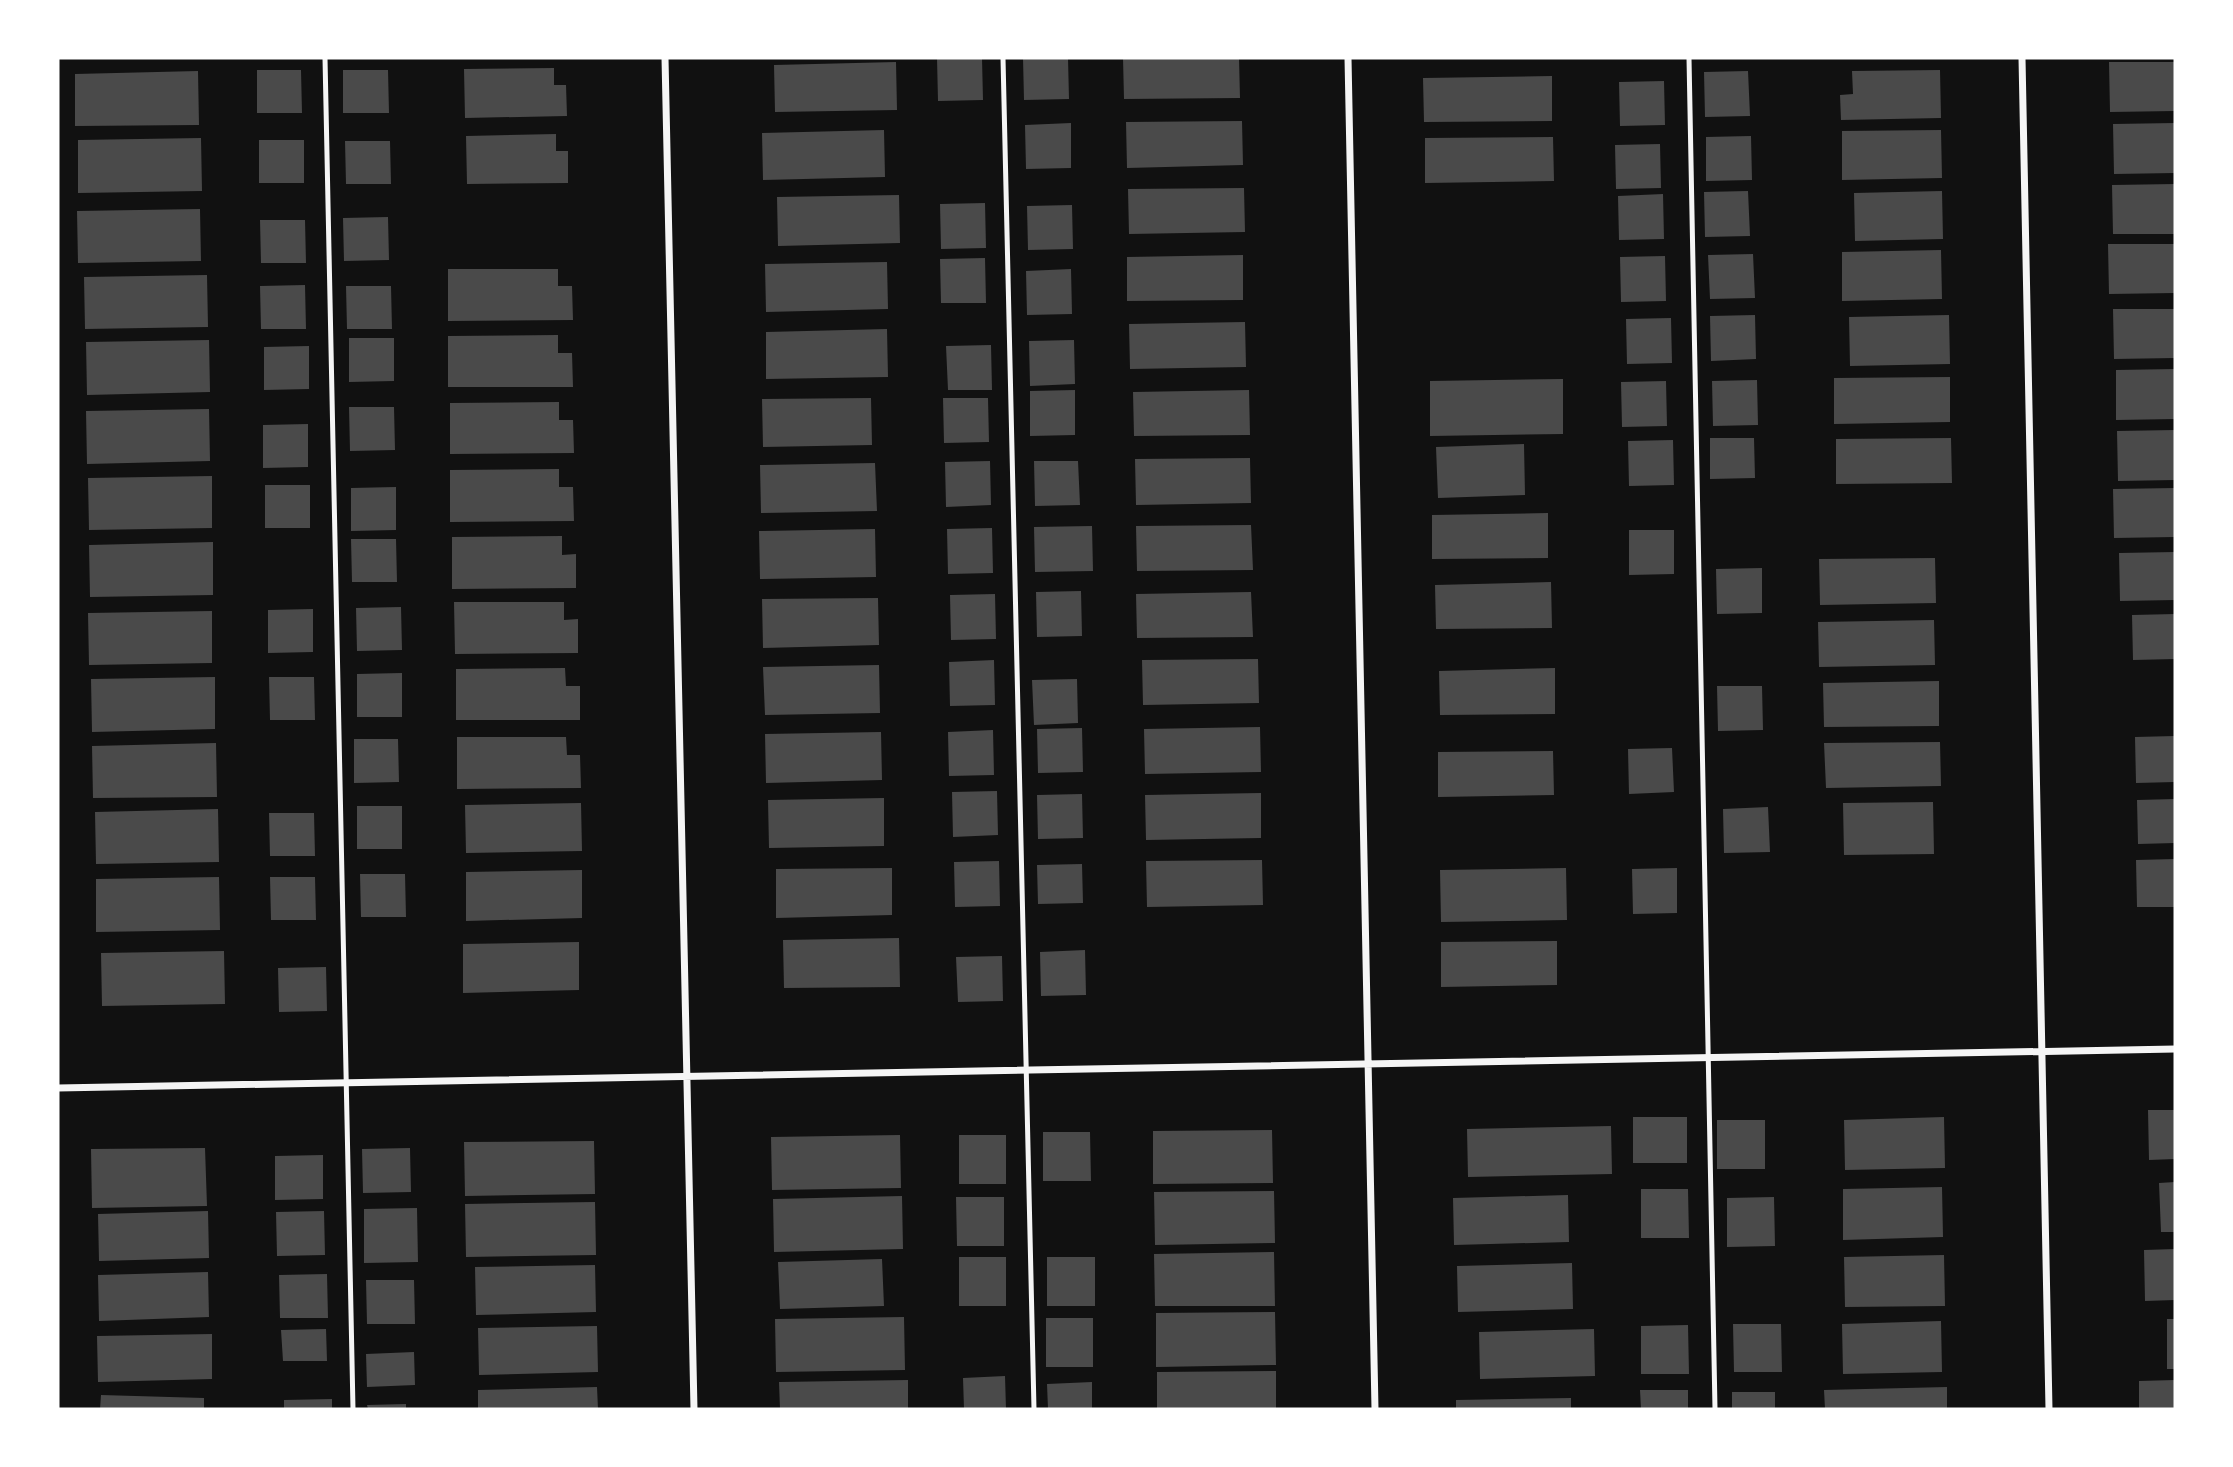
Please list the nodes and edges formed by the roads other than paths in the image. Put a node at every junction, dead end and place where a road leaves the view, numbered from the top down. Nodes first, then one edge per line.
1 (325, 58) edge
2 (665, 58) edge
3 (1003, 58) edge
4 (1348, 58) edge
5 (1689, 58) edge
6 (2022, 58) edge
7 (2175, 1049) edge
8 (2042, 1051) junction
9 (1709, 1058) junction
10 (1368, 1064) junction
11 (1026, 1070) junction
12 (686, 1076) junction
13 (346, 1082) junction
14 (58, 1088) edge
15 (353, 1409) edge
16 (694, 1409) edge
17 (1034, 1409) edge
18 (1375, 1409) edge
19 (1715, 1409) edge
20 (2049, 1409) edge

1 - 13 lane
2 - 12 street
3 - 11 lane
4 - 10 street
5 - 9 lane
6 - 8 street
7 - 8 street
8 - 9 street
8 - 20 street
9 - 10 street
9 - 19 lane
10 - 11 street
10 - 18 street
11 - 12 street
11 - 17 lane
12 - 13 street
12 - 16 street
13 - 14 street
13 - 15 lane

